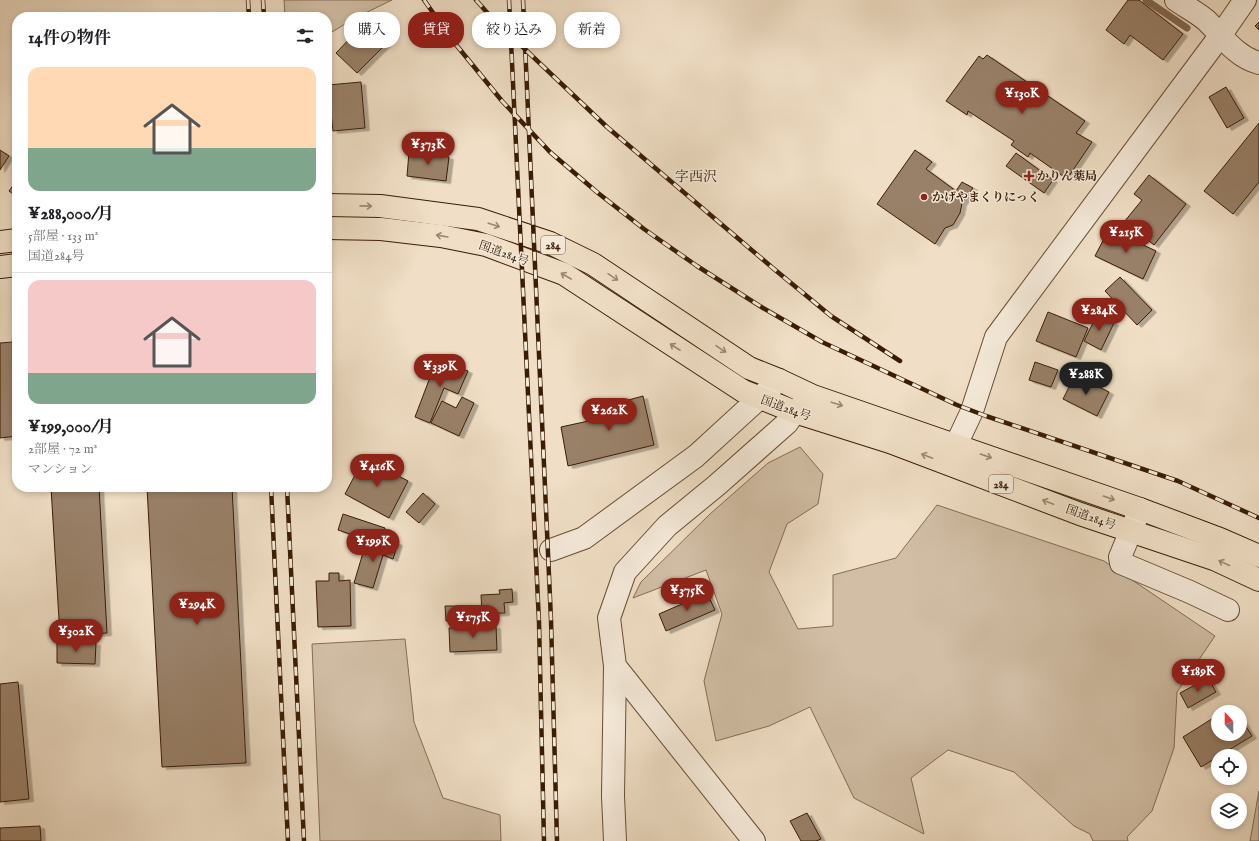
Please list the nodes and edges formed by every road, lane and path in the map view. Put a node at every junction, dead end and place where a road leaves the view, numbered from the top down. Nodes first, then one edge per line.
1 (1176, 0) edge
2 (1245, 0) edge
3 (1220, 36) junction
4 (1259, 63) edge
5 (332, 205) edge
6 (332, 228) edge
7 (12, 241) edge
8 (0, 242) edge
9 (12, 266) edge
10 (0, 267) edge
11 (779, 380) junction
12 (813, 396) junction
13 (758, 398) junction
14 (795, 412) junction
15 (951, 455) junction
16 (1140, 509) junction
17 (1131, 530) junction
18 (551, 550) dead end
19 (1259, 556) edge
20 (1259, 580) edge
21 (1228, 610) dead end
22 (615, 666) junction
23 (615, 841) edge
24 (754, 841) edge

1 - 3 street
2 - 3 street
3 - 4 street
3 - 15 street
5 -> 11 highway, 国道284号 / 284
13 -> 6 highway, 国道284号 / 284
7 - 8 highway
9 - 10 highway
11 - 12 highway, 国道284号 / 284
11 - 13 street
12 - 14 street
12 -> 15 highway, 国道284号 / 284
13 - 14 highway, 国道284号 / 284
13 - 18 street
15 -> 14 highway, 国道284号 / 284
14 - 22 street
15 -> 16 highway, 国道284号 / 284
17 -> 15 highway, 国道284号 / 284
16 - 17 street
16 - 19 highway, 国道284号 / 284
20 -> 17 highway, 国道284号 / 284
17 - 21 street
22 - 23 street
22 - 24 street

